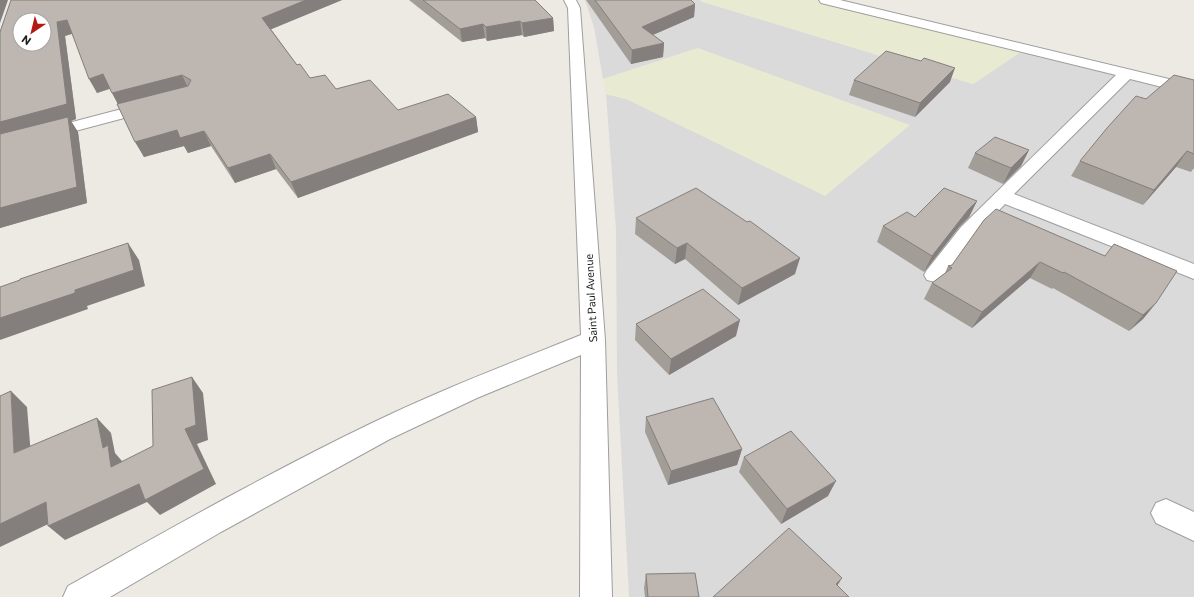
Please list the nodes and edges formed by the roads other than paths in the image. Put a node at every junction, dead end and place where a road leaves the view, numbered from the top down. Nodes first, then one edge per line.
1 (570, 0) edge
2 (825, 0) edge
3 (1126, 74) junction
4 (1194, 90) edge
5 (166, 102) edge
6 (0, 146) edge
7 (1002, 196) junction
8 (1194, 272) edge
9 (935, 275) dead end
10 (593, 340) junction
11 (1166, 513) dead end
12 (1194, 527) edge
13 (79, 597) edge
14 (596, 597) edge

1 - 10 street, Saint Paul Avenue
2 - 3 street
3 - 4 street
3 - 7 street
5 - 6 street
7 - 8 street
7 - 9 street
10 - 13 street
10 - 14 street, Saint Paul Avenue
11 - 12 street

